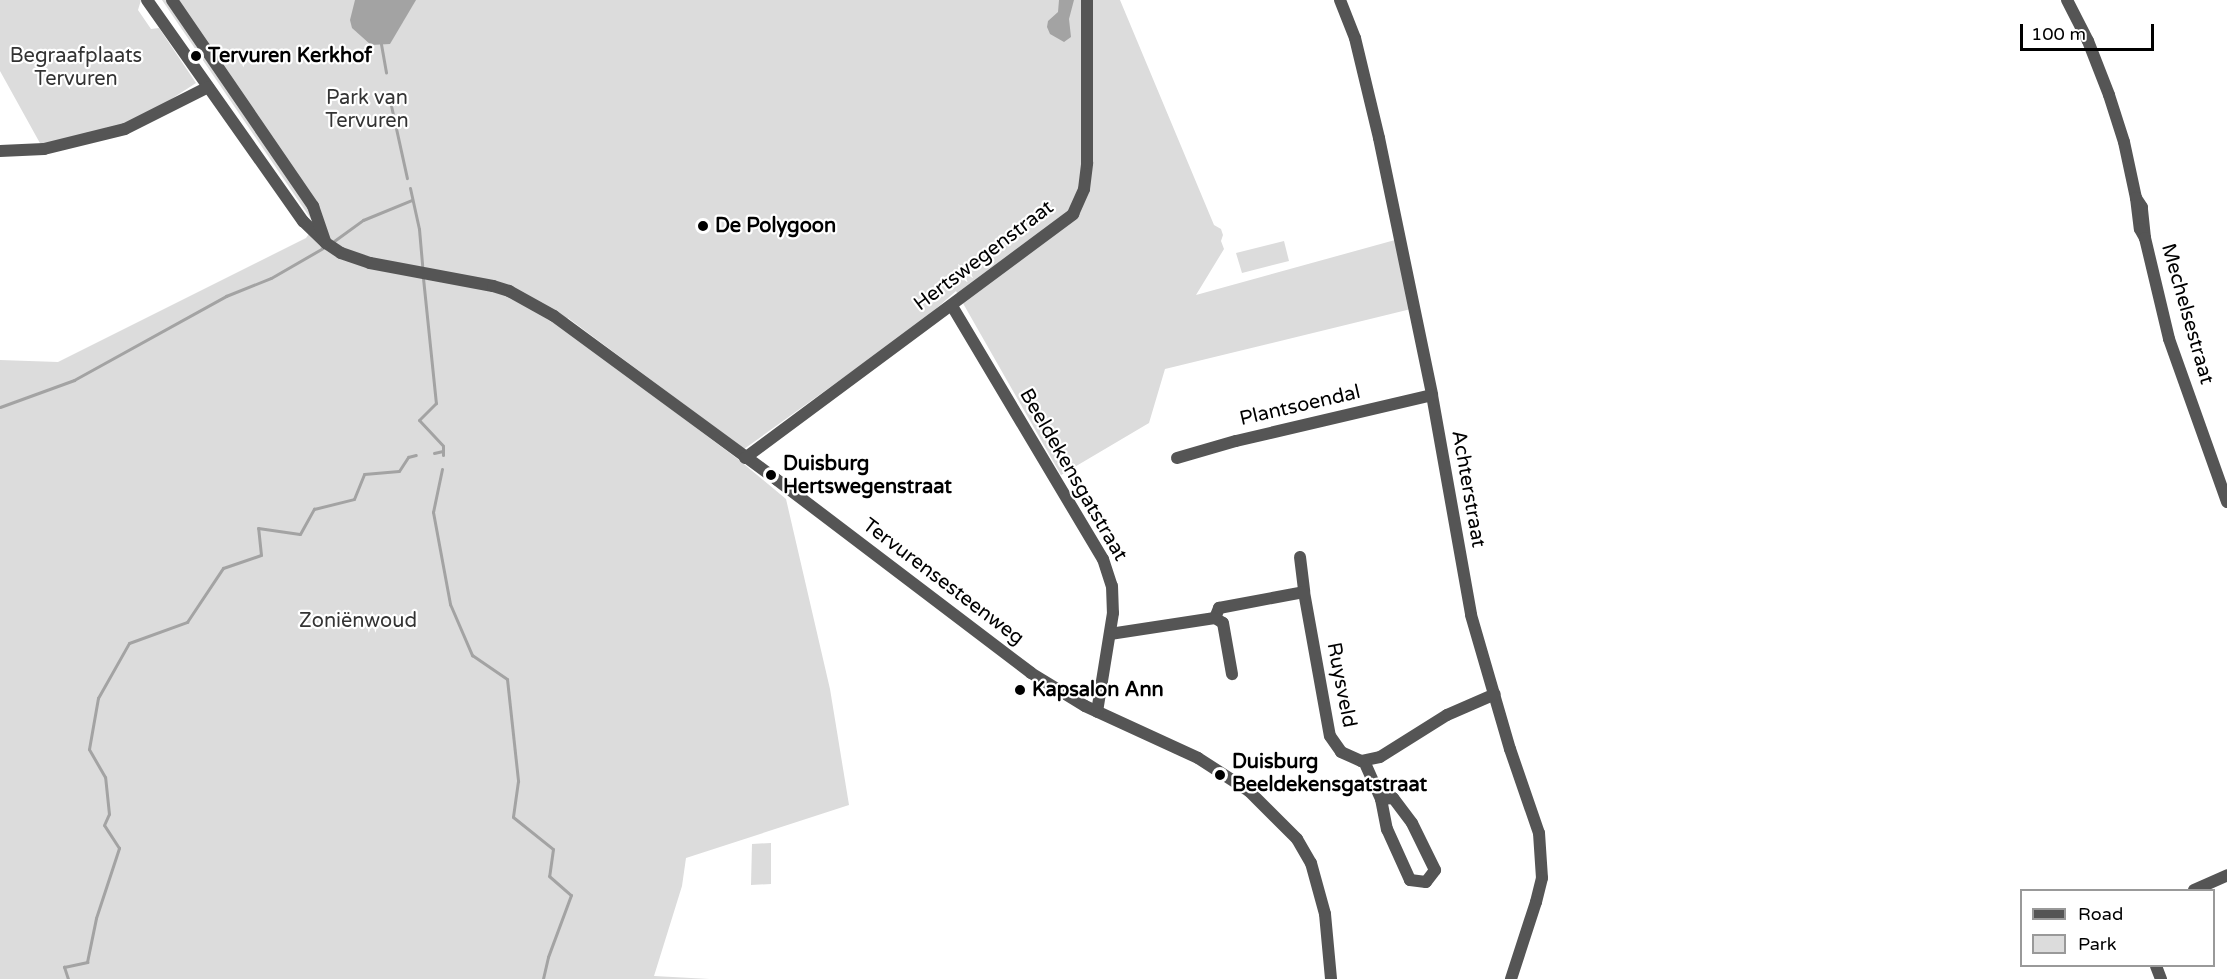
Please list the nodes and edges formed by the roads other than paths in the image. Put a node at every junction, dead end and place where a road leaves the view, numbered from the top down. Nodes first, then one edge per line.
1 (147, 0) edge
2 (172, 0) edge
3 (1087, 0) edge
4 (1340, 0) edge
5 (2067, 0) edge
6 (208, 87) junction
7 (0, 151) edge
8 (327, 243) junction
9 (952, 306) junction
10 (1432, 395) junction
11 (745, 458) junction
12 (1177, 458) dead end
13 (2227, 502) edge
14 (1300, 557) dead end
15 (1304, 592) junction
16 (1215, 618) junction
17 (1110, 634) junction
18 (1232, 674) dead end
19 (1495, 694) junction
20 (1097, 712) junction
21 (1364, 761) junction
22 (1381, 799) junction
23 (2227, 875) edge
24 (2198, 889) edge
25 (1331, 979) edge
26 (1511, 979) edge

1 - 6 street, Tervurensesteenweg
2 - 8 street
3 - 9 street, Hertswegenstraat
4 - 10 street, Achterstraat
5 - 13 street, Mechelsestraat
6 - 7 street
6 - 8 street, Tervurensesteenweg
8 - 11 street, Tervurensesteenweg
9 - 11 street, Hertswegenstraat
9 - 17 street, Beeldekensgatstraat
10 - 12 street, Plantsoendal
10 - 19 street, Achterstraat
11 - 20 street, Tervurensesteenweg
14 - 15 street, Ruysveld
15 - 16 street
15 - 21 street, Ruysveld
16 - 17 street
16 - 18 street
17 - 20 street, Beeldekensgatstraat
19 - 21 street
19 - 26 street, Achterstraat
20 - 25 street, Tervurensesteenweg
21 - 22 street
22 - 22 street
23 - 24 street

